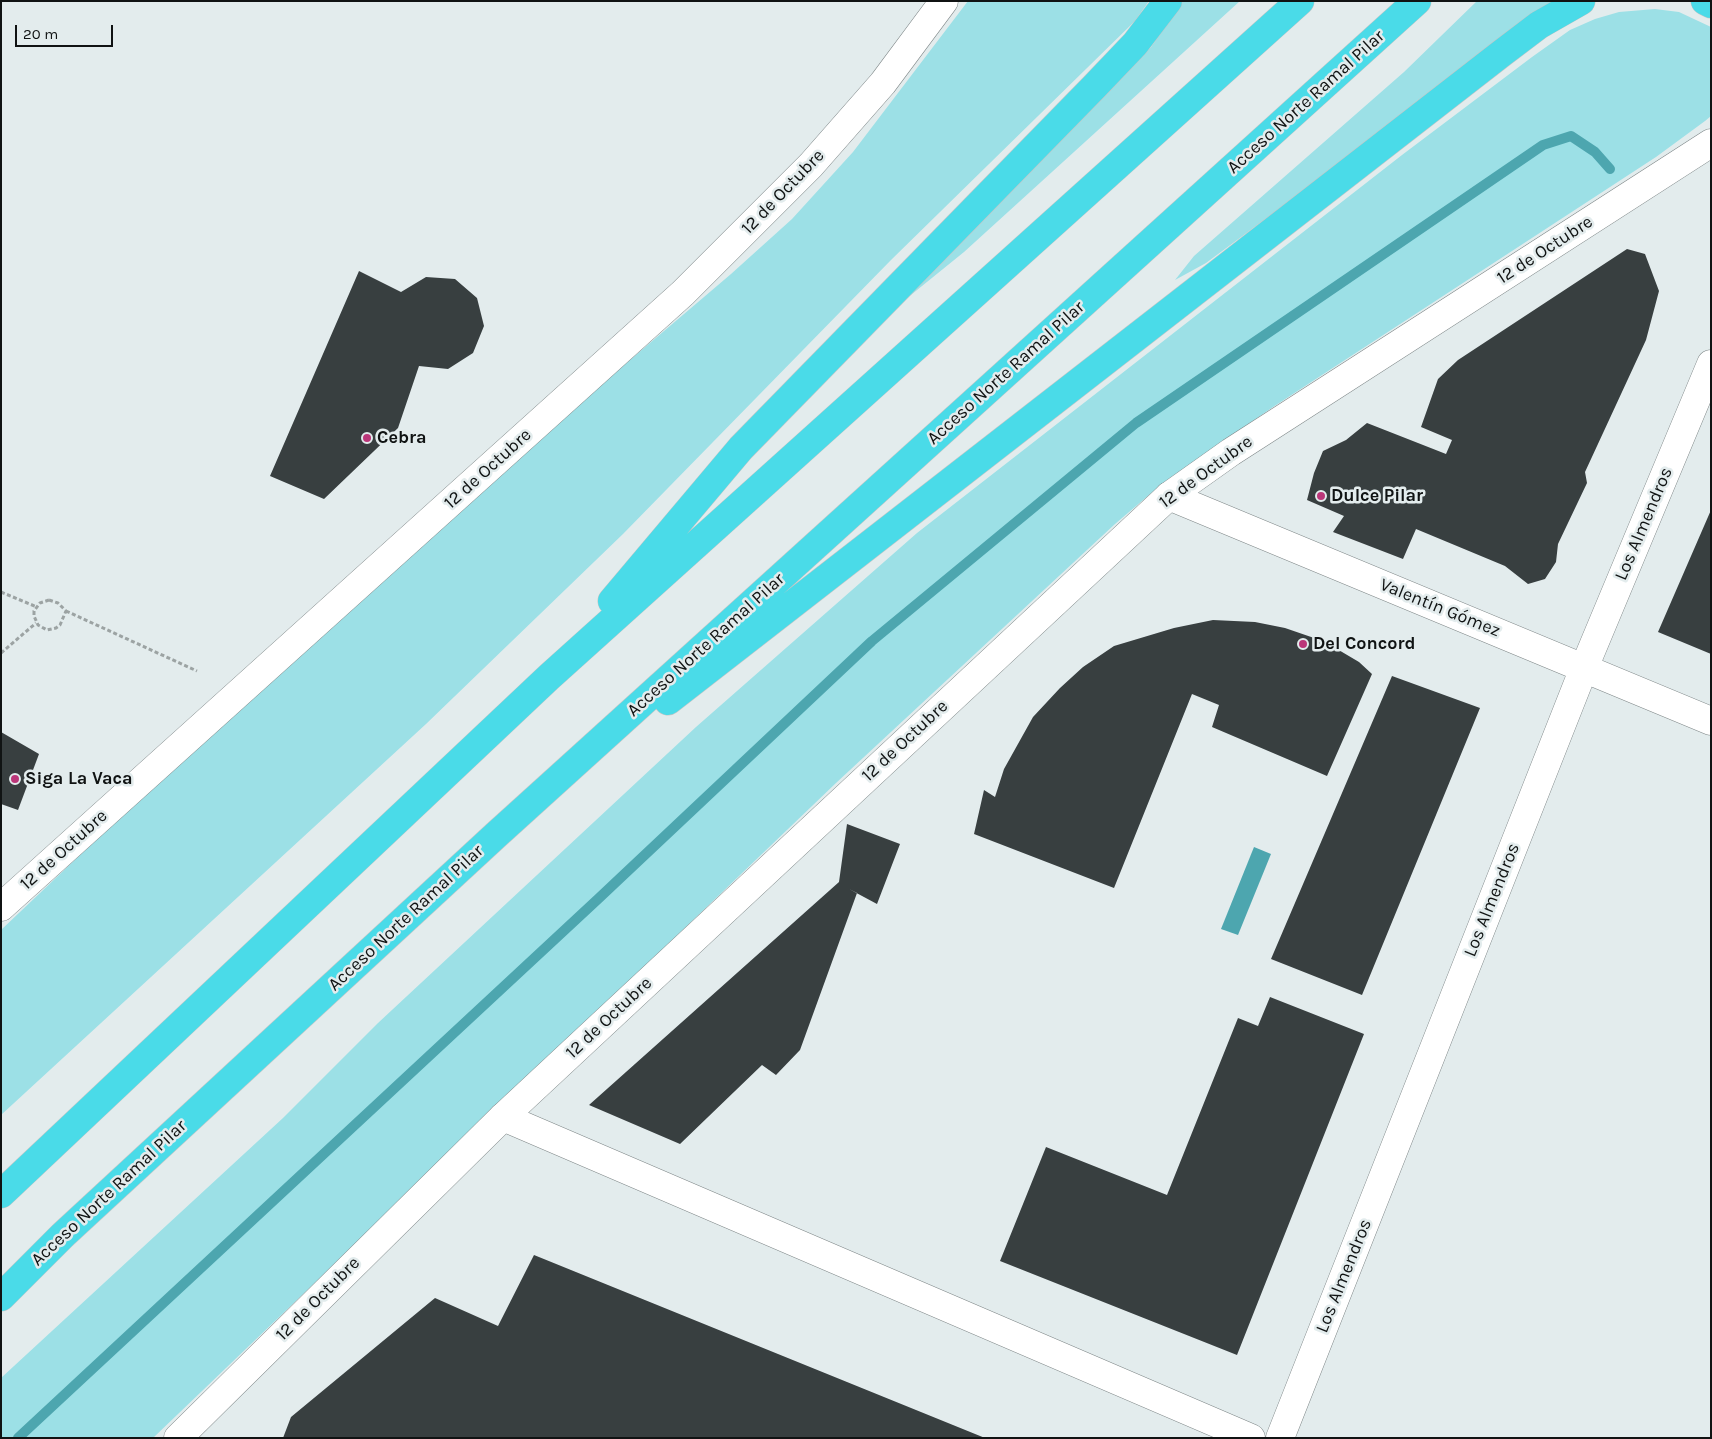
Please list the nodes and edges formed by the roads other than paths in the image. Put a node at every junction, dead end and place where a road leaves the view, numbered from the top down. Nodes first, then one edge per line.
1 (944, 1) edge
2 (1168, 1) edge
3 (1300, 1) edge
4 (1417, 1) edge
5 (1581, 1) edge
6 (1705, 1) edge
7 (1711, 4) edge
8 (1711, 144) edge
9 (1711, 364) edge
10 (1169, 496) junction
11 (1584, 668) junction
12 (549, 677) junction
13 (1711, 721) edge
14 (496, 835) junction
15 (1, 907) edge
16 (503, 1117) junction
17 (1, 1194) edge
18 (63, 1235) junction
19 (1, 1296) edge
20 (1, 1315) edge
21 (178, 1438) edge
22 (1251, 1438) edge
23 (1280, 1438) edge

1 - 15 street, 12 de Octubre
2 - 12 highway
3 - 12 highway
4 - 14 highway, Acceso Norte Ramal Pilar
5 - 14 highway
6 - 7 highway
8 - 10 street, 12 de Octubre
9 - 11 street, Los Almendros
10 - 11 street, Valentín Gómez
10 - 16 street, 12 de Octubre
11 - 13 street, Valentín Gómez
11 - 23 street, Los Almendros
12 - 17 highway
14 - 18 highway, Acceso Norte Ramal Pilar
16 - 21 street, 12 de Octubre
16 - 22 street
18 - 19 highway, Acceso Norte Ramal Pilar
18 - 20 highway

